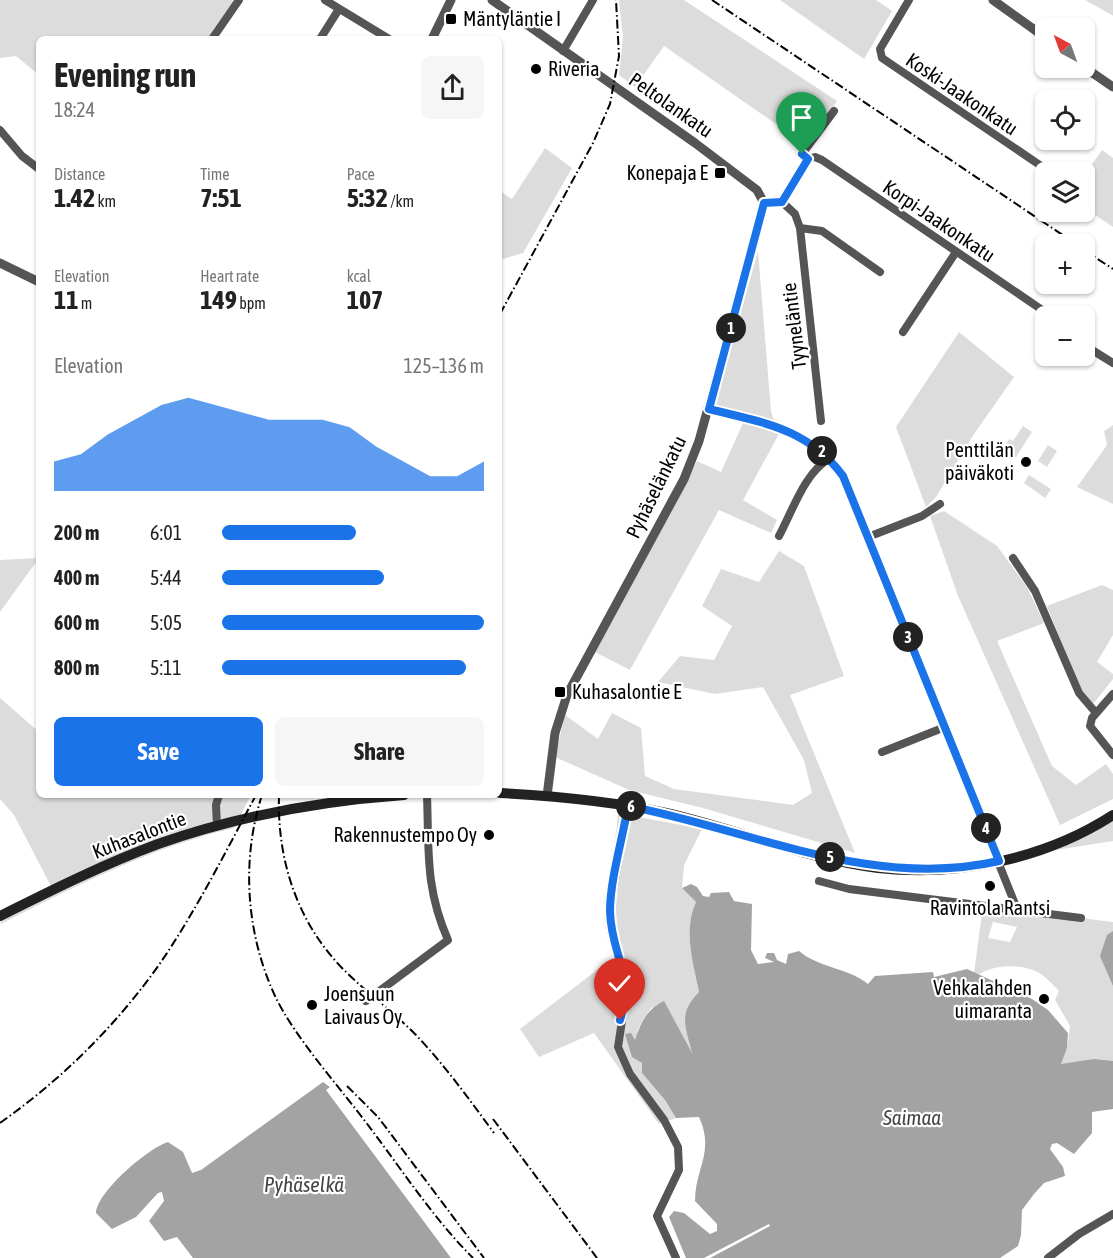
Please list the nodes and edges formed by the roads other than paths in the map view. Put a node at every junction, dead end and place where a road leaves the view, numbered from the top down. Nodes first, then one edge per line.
1 (239, 0) edge
2 (326, 0) edge
3 (452, 0) edge
4 (492, 0) edge
5 (593, 0) edge
6 (909, 0) edge
7 (993, 0) edge
8 (339, 9) junction
9 (1035, 30) edge
10 (214, 36) edge
11 (322, 36) edge
12 (384, 36) edge
13 (434, 36) edge
14 (563, 51) junction
15 (1095, 75) edge
16 (1113, 87) edge
17 (834, 111) dead end
18 (0, 130) edge
19 (3, 141) edge
20 (808, 159) junction
21 (1035, 162) edge
22 (36, 167) edge
23 (782, 202) junction
24 (764, 203) junction
25 (800, 228) junction
26 (957, 252) junction
27 (0, 263) edge
28 (880, 272) dead end
29 (36, 281) edge
30 (1036, 306) edge
31 (903, 332) dead end
32 (1095, 352) edge
33 (1113, 363) edge
34 (709, 409) junction
35 (821, 421) dead end
36 (830, 459) junction
37 (940, 504) dead end
38 (778, 536) dead end
39 (868, 537) junction
40 (1013, 558) dead end
41 (1113, 694) edge
42 (1096, 713) junction
43 (945, 727) junction
44 (882, 752) dead end
45 (1113, 755) edge
46 (502, 793) edge
47 (547, 796) junction
48 (218, 798) edge
49 (377, 798) edge
50 (428, 798) edge
51 (628, 806) junction
52 (1113, 814) edge
53 (217, 826) junction
54 (999, 861) junction
55 (819, 880) dead end
56 (1017, 909) junction
57 (0, 916) edge
58 (1081, 918) dead end
59 (366, 1001) dead end
60 (1113, 1214) edge
61 (676, 1258) edge
62 (1048, 1258) edge

1 - 10 street
2 - 8 street
3 - 13 street
4 - 14 street, Peltolankatu
5 - 14 street
6 - 21 street, Koski-Jaakonkatu
7 - 9 street
8 - 11 street
8 - 12 street
14 - 24 street, Peltolankatu
15 - 16 street
17 - 20 street
18 - 19 street
19 - 22 street
20 - 23 street
20 - 26 street, Korpi-Jaakonkatu
23 - 24 street
23 - 25 street
24 - 34 street, Pyhäselänkatu
25 - 28 street
25 - 35 street, Tyyneläntie
26 - 30 street, Korpi-Jaakonkatu
26 - 31 street
27 - 29 street
32 - 33 street
34 - 36 street
34 - 47 street, Pyhäselänkatu
36 - 38 street
36 - 39 street
37 - 39 street
39 - 43 street
40 - 42 street
41 - 42 street
42 - 45 street
43 - 44 street
43 - 54 street
46 - 47 main road
47 - 51 main road
48 - 53 street
49 - 53 main road, Kuhasalontie
50 - 59 street
51 - 54 main road
51 - 61 street
52 - 54 main road
53 - 57 main road, Kuhasalontie
54 - 56 street
55 - 56 street
56 - 58 street
60 - 62 street

